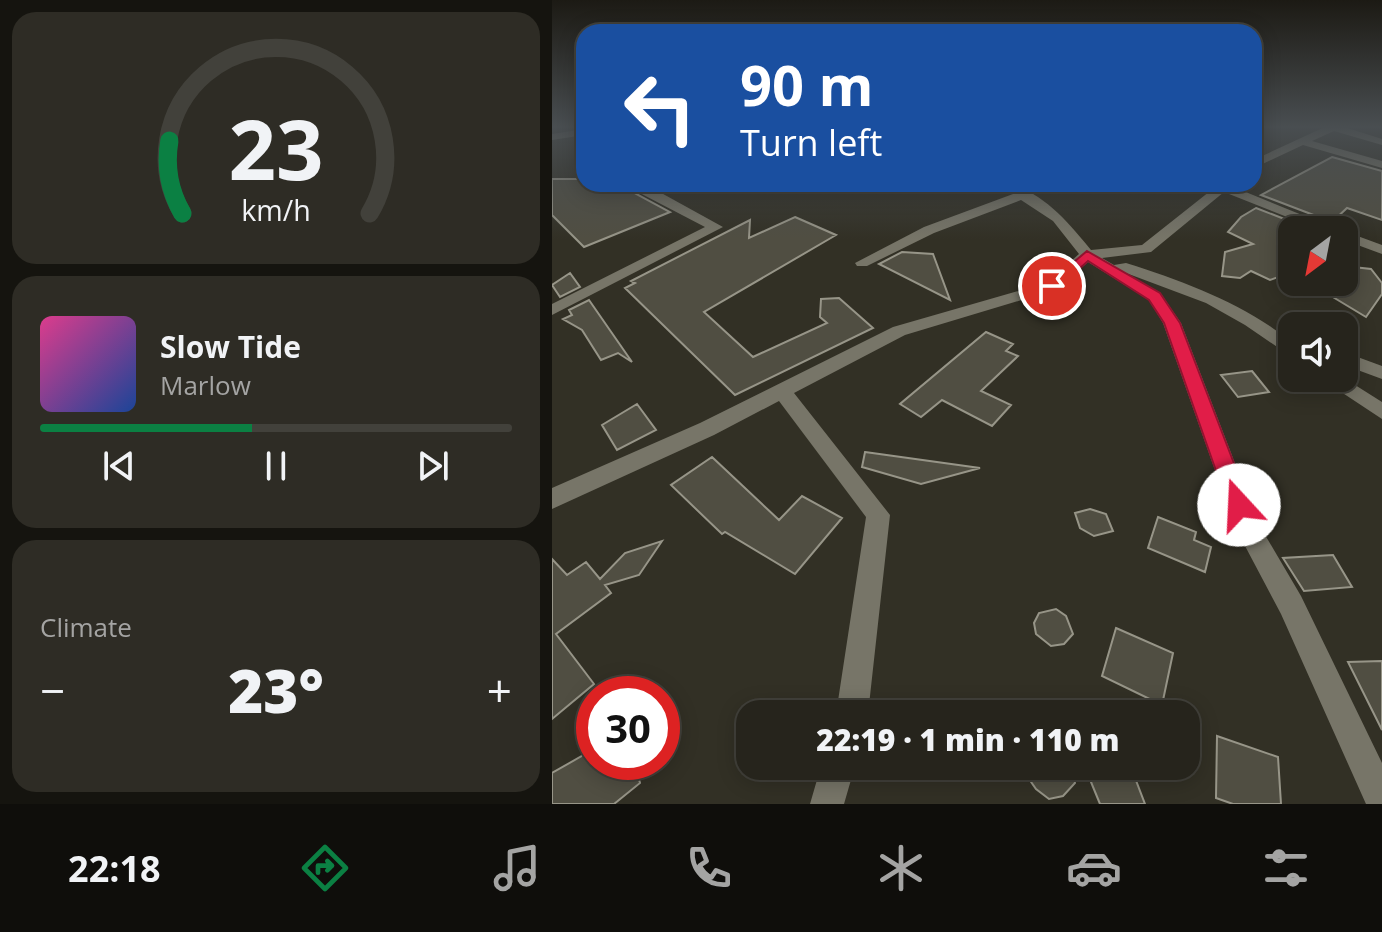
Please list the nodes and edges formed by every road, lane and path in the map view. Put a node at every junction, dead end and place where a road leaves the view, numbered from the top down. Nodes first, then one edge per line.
1 (647, 192) edge
2 (1017, 192) edge
3 (1215, 192) edge
4 (1241, 192) edge
5 (1022, 195) junction
6 (1298, 216) edge
7 (1358, 241) edge
8 (1382, 250) edge
9 (1087, 255) junction
10 (862, 263) dead end
11 (552, 310) edge
12 (1261, 325) junction
13 (1278, 332) edge
14 (1278, 339) edge
15 (1358, 364) edge
16 (1382, 373) edge
17 (783, 392) junction
18 (1351, 392) edge
19 (1382, 412) edge
20 (552, 499) edge
21 (854, 700) edge
22 (834, 780) edge
23 (1382, 800) edge
24 (827, 804) edge

1 - 11 street
2 - 5 street
3 - 9 street
4 - 6 street
5 - 9 street
5 - 10 street
7 - 8 street
9 - 12 street
9 - 17 street
9 - 23 street
12 - 13 street
12 - 14 street
15 - 16 street
17 - 20 street
17 - 21 street
18 - 19 street
22 - 24 street

